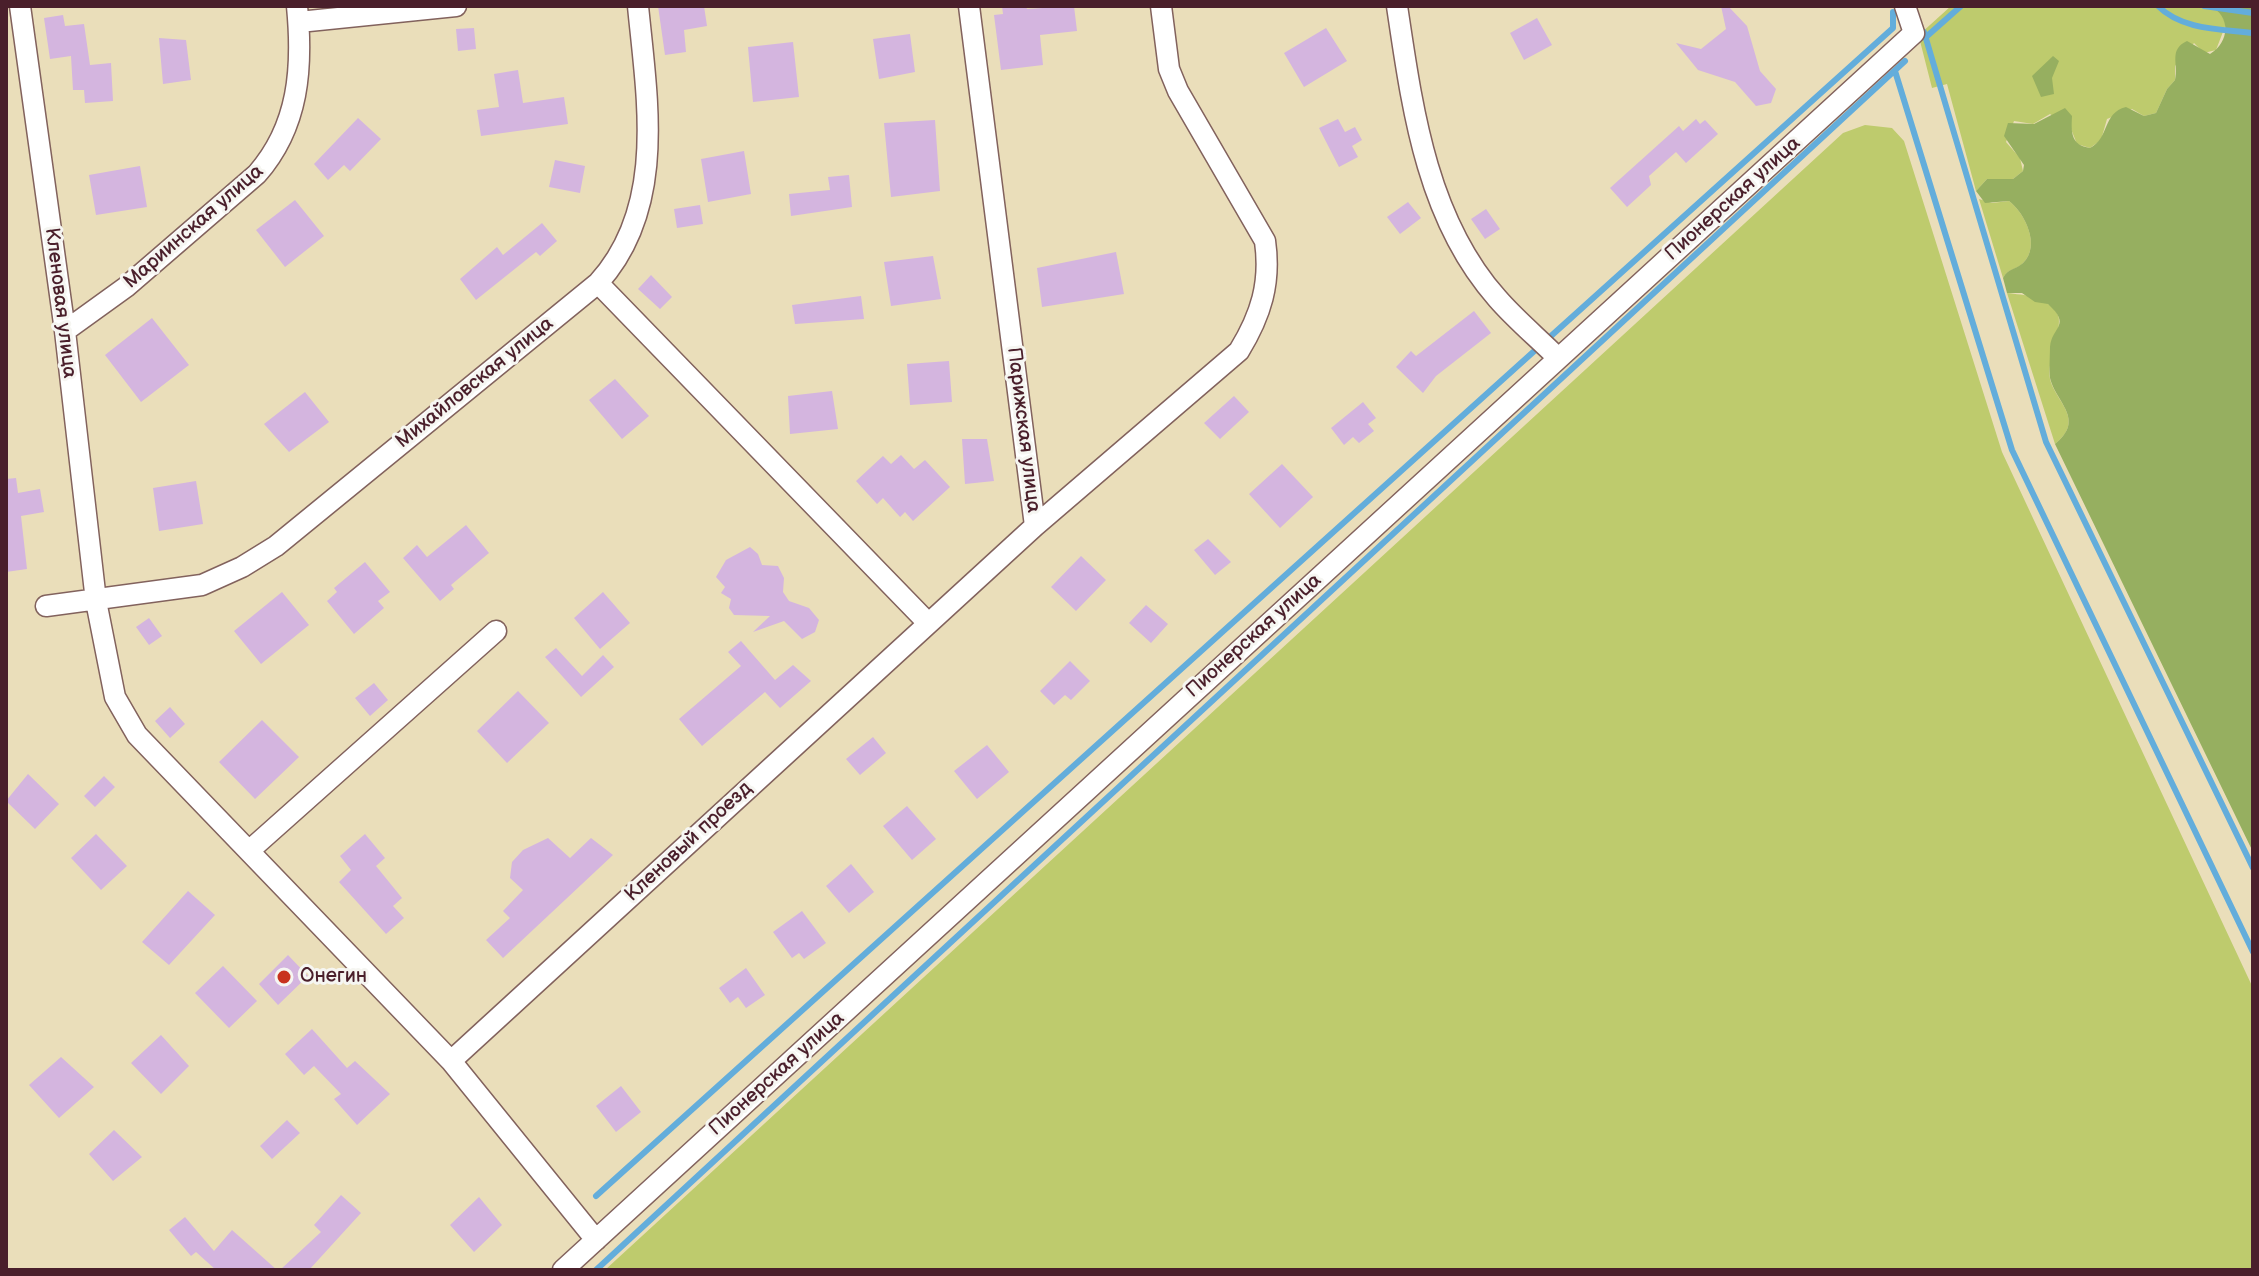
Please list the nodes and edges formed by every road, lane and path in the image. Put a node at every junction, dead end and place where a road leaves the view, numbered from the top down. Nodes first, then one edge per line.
1 (20, 6) edge
2 (456, 6) edge
3 (638, 6) edge
4 (969, 6) edge
5 (1161, 6) edge
6 (1397, 6) edge
7 (1905, 6) edge
8 (298, 14) edge
9 (598, 283) junction
10 (65, 331) junction
11 (1558, 358) junction
12 (1035, 526) junction
13 (96, 601) junction
14 (46, 606) dead end
15 (928, 623) junction
16 (496, 631) dead end
17 (250, 850) junction
18 (451, 1061) junction
19 (596, 1240) junction
20 (563, 1270) edge

1 - 10 street, Кленовая улица
2 - 8 street
3 - 9 street, Михайловская улица
4 - 12 street, Парижская улица
5 - 12 street
6 - 11 street
7 - 11 street, Пионерская улица
8 - 10 street, Мариинская улица
9 - 13 street, Михайловская улица
9 - 15 street
10 - 13 street, Кленовая улица
11 - 19 street, Пионерская улица
12 - 15 street, Парижская улица
13 - 14 street, Михайловская улица
13 - 17 street, Кленовая улица
15 - 18 street, Кленовый проезд
16 - 17 street
17 - 18 street, Кленовая улица
18 - 19 street, Кленовая улица
19 - 20 street, Пионерская улица

